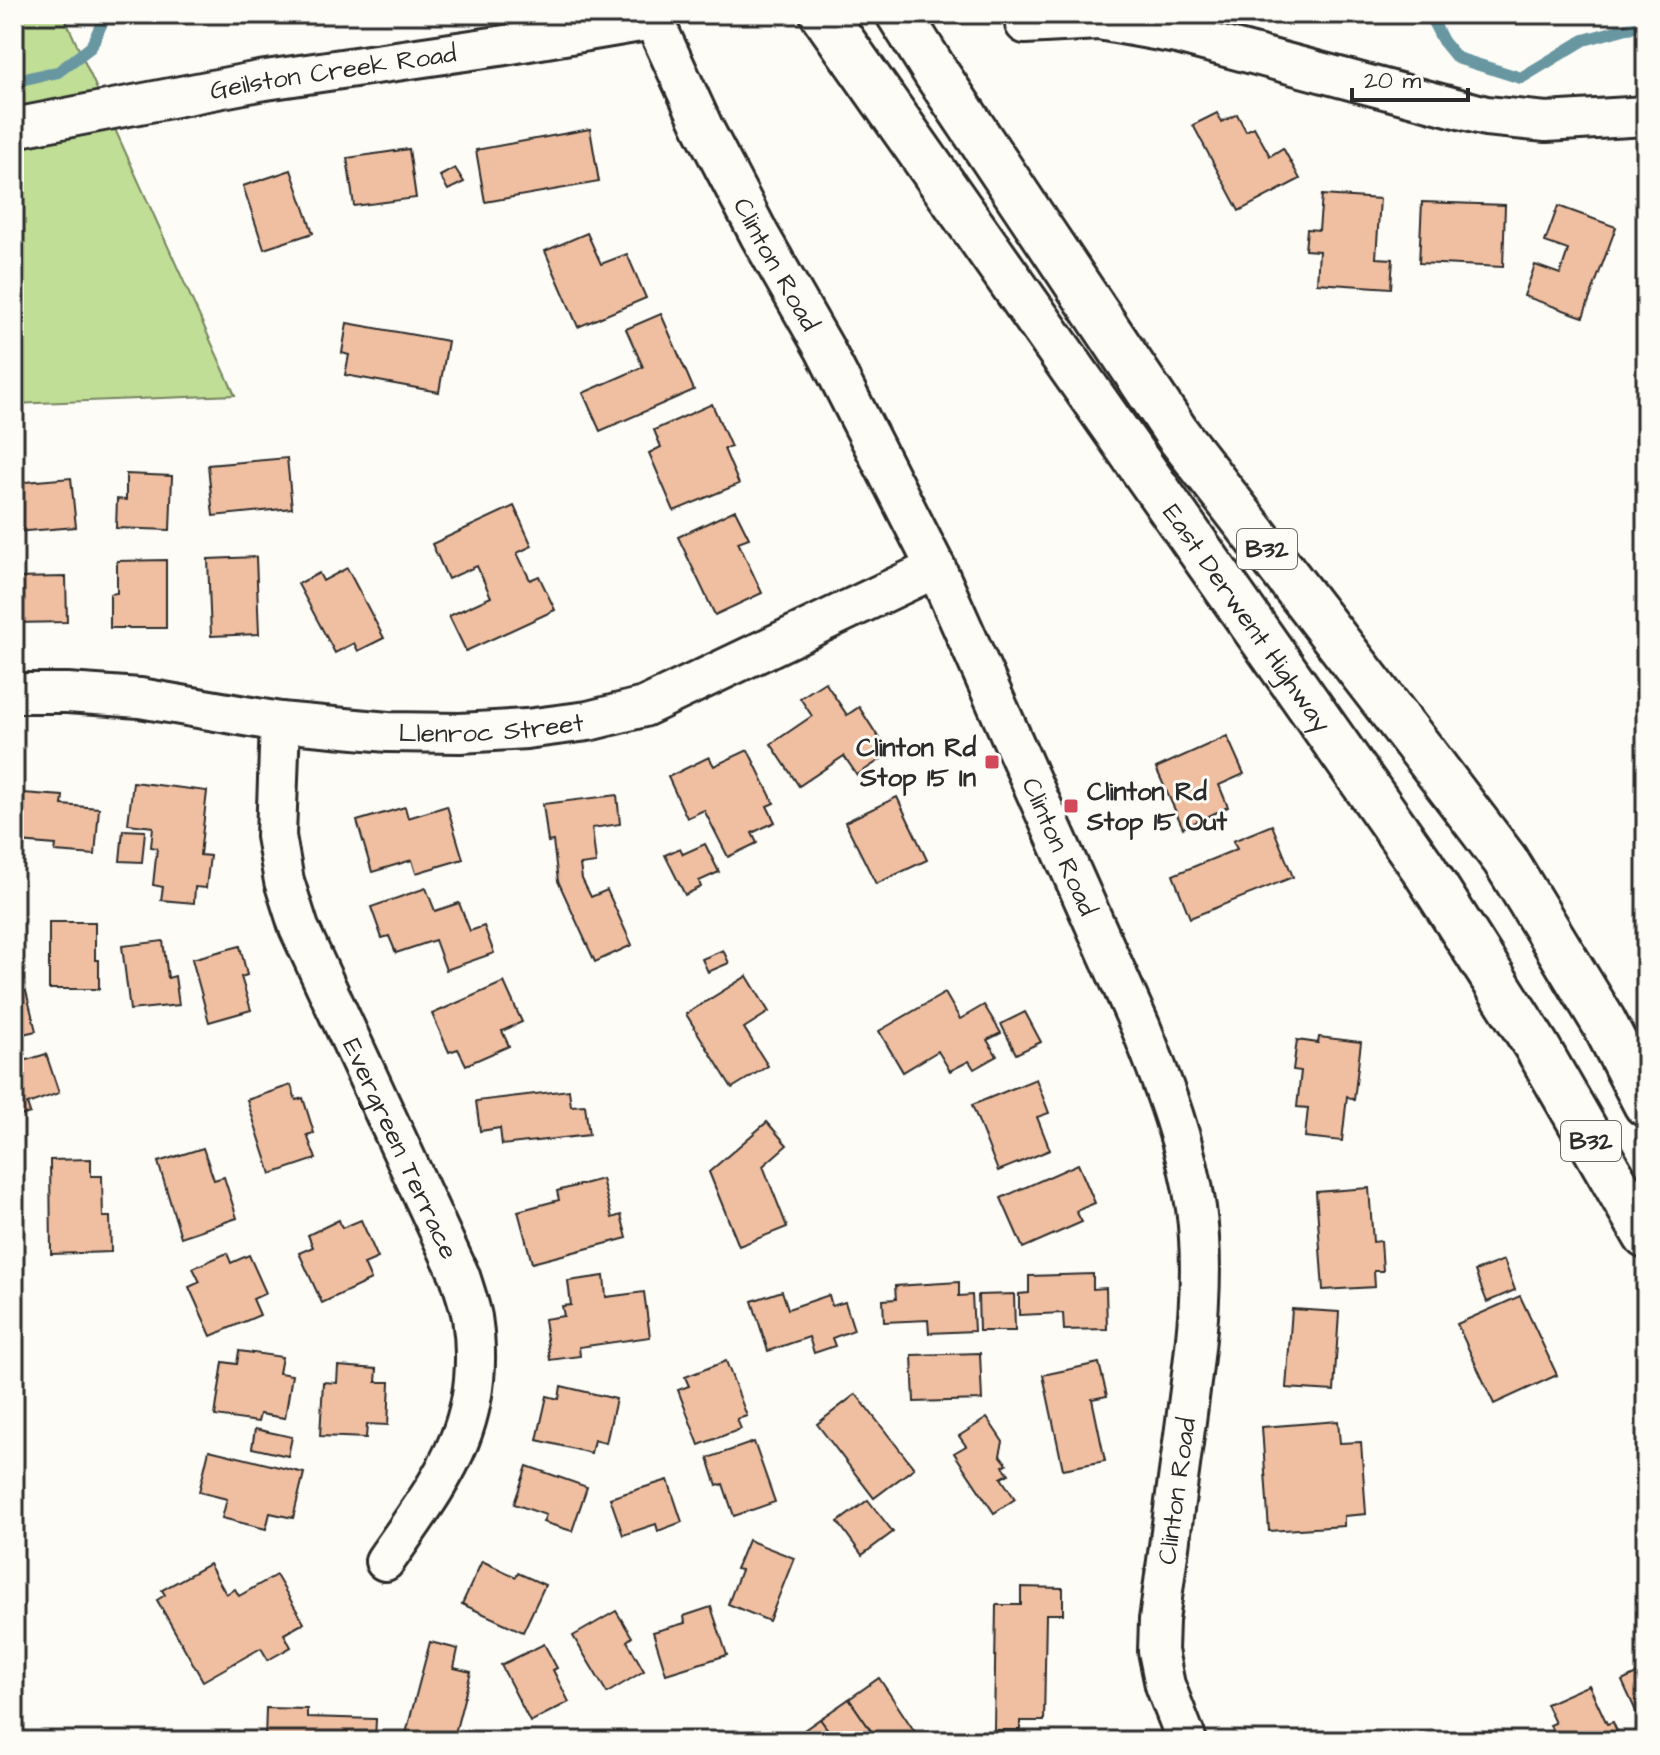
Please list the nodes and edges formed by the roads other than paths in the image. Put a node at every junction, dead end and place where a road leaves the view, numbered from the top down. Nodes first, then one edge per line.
1 (823, 14) edge
2 (899, 14) edge
3 (652, 17) edge
4 (1025, 24) dead end
5 (1646, 116) edge
6 (14, 128) edge
7 (936, 568) junction
8 (14, 693) edge
9 (280, 722) junction
10 (1646, 1104) edge
11 (1646, 1236) edge
12 (385, 1561) dead end
13 (1187, 1741) edge

1 - 11 main road, East Derwent Highway / B32
2 - 10 main road, East Derwent Highway / B32
3 - 6 street, Geilston Creek Road
3 - 7 street, Clinton Road
4 - 5 street
7 - 9 street, Llenroc Street
7 - 13 street, Clinton Road
8 - 9 street, Llenroc Street
9 - 12 street, Evergreen Terrace

